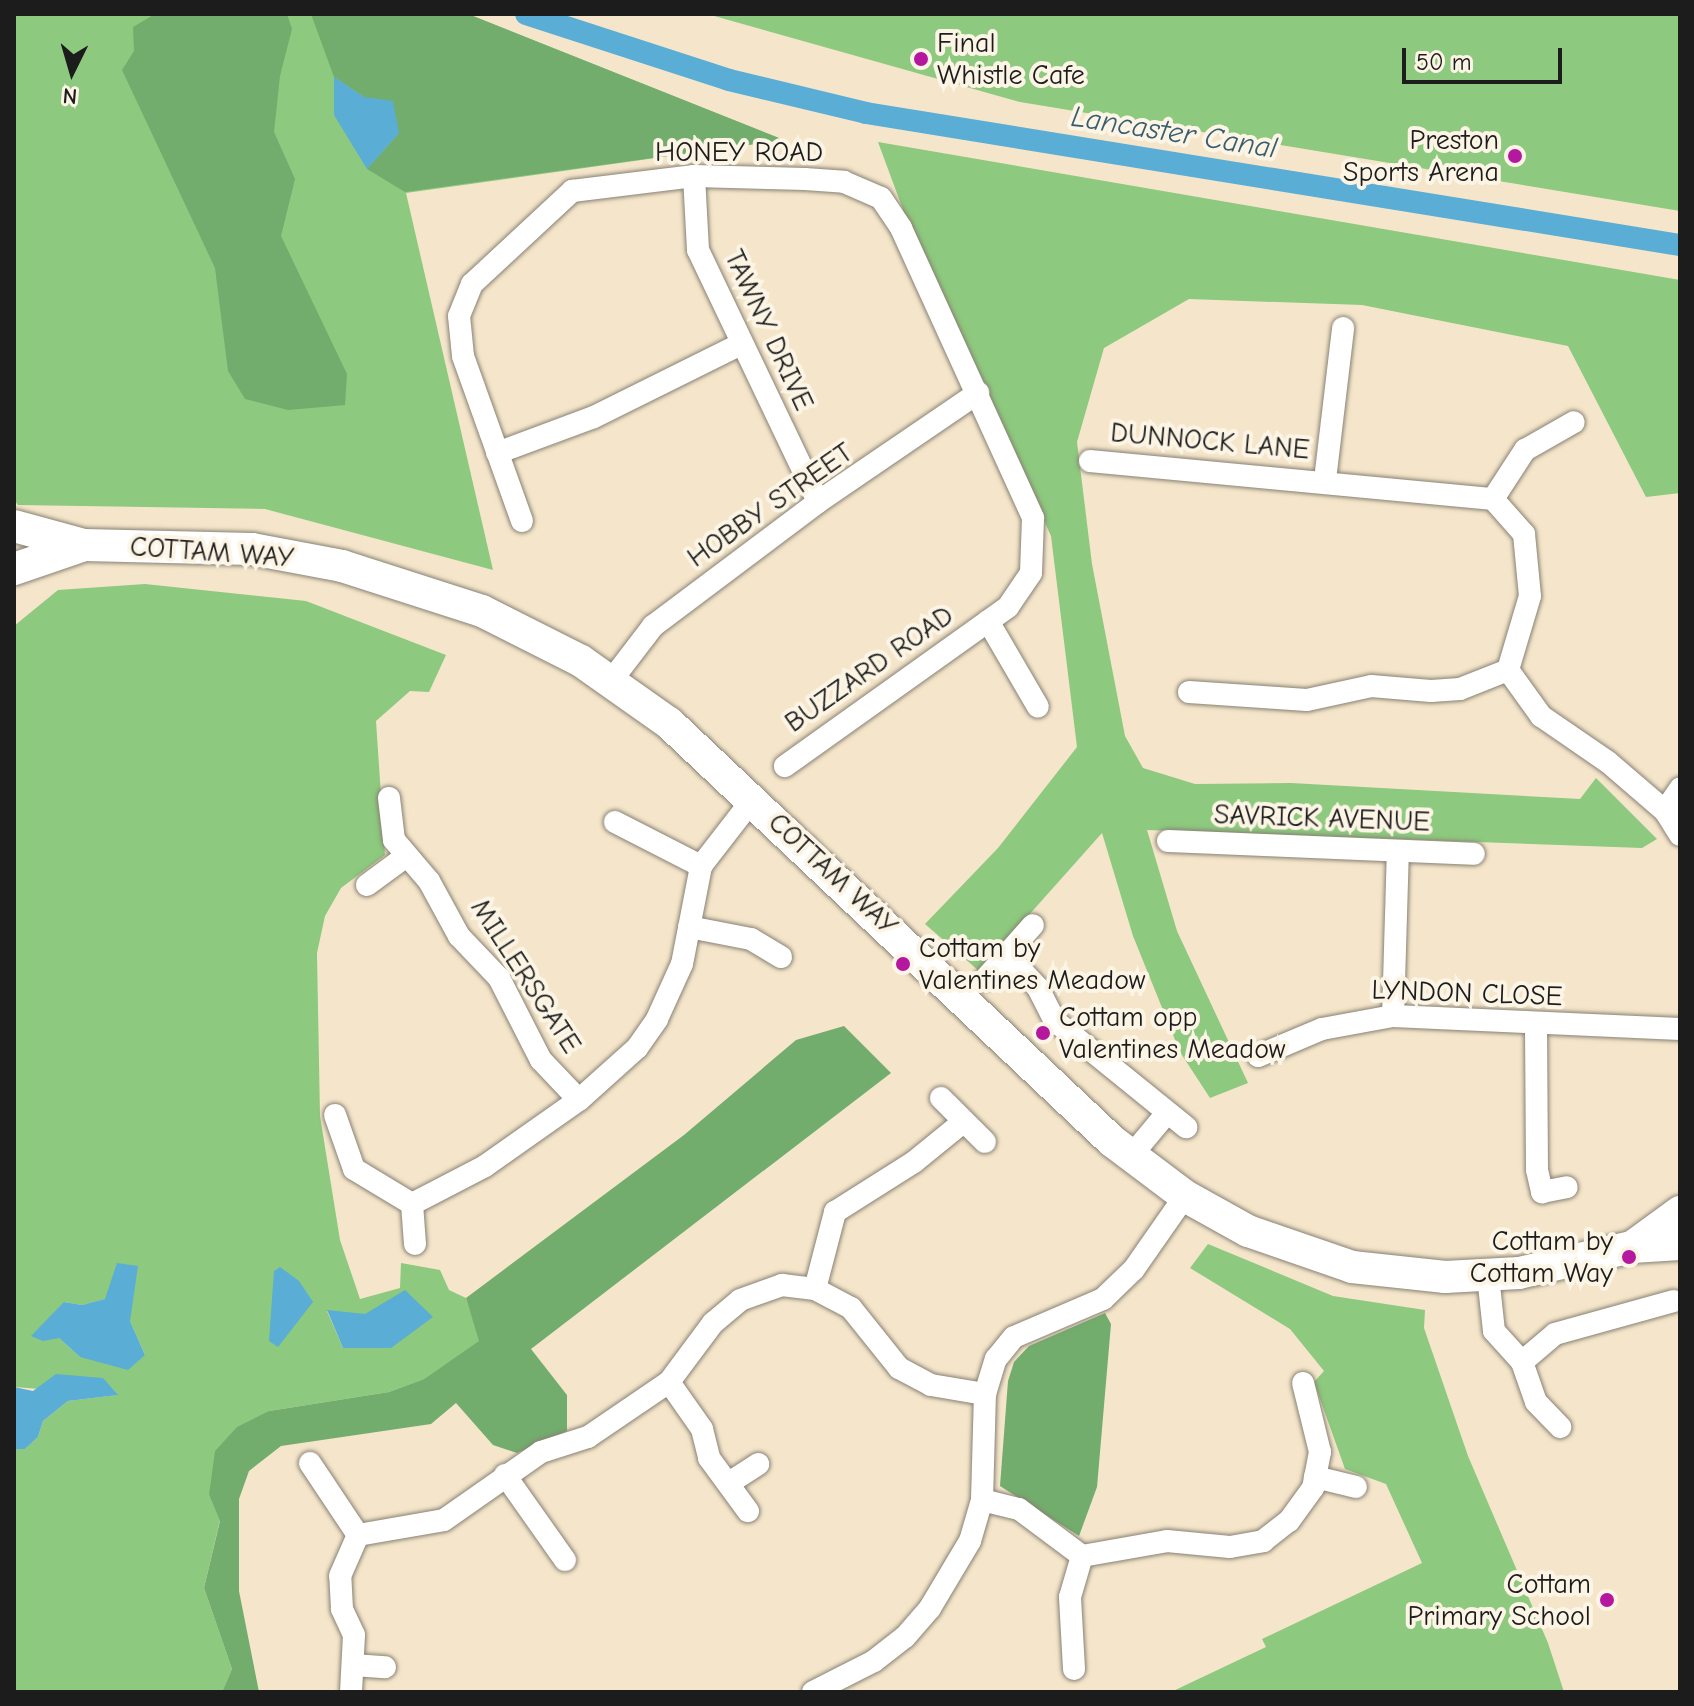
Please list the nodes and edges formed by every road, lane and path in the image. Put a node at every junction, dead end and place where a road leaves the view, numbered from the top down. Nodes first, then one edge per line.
1 (694, 176) junction
2 (1343, 328) dead end
3 (741, 344) junction
4 (978, 393) junction
5 (1574, 422) dead end
6 (497, 453) junction
7 (1090, 461) dead end
8 (1325, 480) junction
9 (1493, 499) junction
10 (818, 502) junction
11 (522, 521) dead end
12 (14, 526) edge
13 (84, 545) junction
14 (14, 569) edge
15 (988, 621) junction
16 (1508, 670) junction
17 (611, 681) junction
18 (1189, 692) dead end
19 (1038, 707) dead end
20 (785, 766) dead end
21 (1680, 789) edge
22 (389, 798) dead end
23 (753, 799) junction
24 (1665, 811) junction
25 (615, 822) dead end
26 (1680, 835) edge
27 (1168, 841) dead end
28 (1398, 851) junction
29 (1474, 854) dead end
30 (405, 857) junction
31 (701, 866) junction
32 (367, 885) dead end
33 (1033, 925) dead end
34 (689, 927) junction
35 (1008, 956) junction
36 (781, 957) dead end
37 (985, 979) dead end
38 (1393, 1016) junction
39 (1536, 1026) junction
40 (1680, 1029) edge
41 (1258, 1056) dead end
42 (941, 1098) dead end
43 (579, 1100) junction
44 (1167, 1113) junction
45 (335, 1115) dead end
46 (963, 1122) junction
47 (1186, 1127) dead end
48 (985, 1142) dead end
49 (1131, 1156) junction
50 (1567, 1187) dead end
51 (1185, 1196) junction
52 (412, 1204) junction
53 (1680, 1212) edge
54 (415, 1244) dead end
55 (1680, 1244) edge
56 (1632, 1247) junction
57 (1488, 1276) junction
58 (815, 1289) junction
59 (1674, 1301) dead end
60 (1522, 1362) junction
61 (669, 1382) junction
62 (1303, 1383) dead end
63 (985, 1394) junction
64 (1560, 1427) dead end
65 (310, 1463) dead end
66 (758, 1464) dead end
67 (505, 1475) junction
68 (1315, 1477) junction
69 (729, 1483) junction
70 (1356, 1487) dead end
71 (982, 1500) junction
72 (748, 1511) dead end
73 (358, 1535) junction
74 (1082, 1556) junction
75 (565, 1560) dead end
76 (353, 1665) junction
77 (385, 1667) dead end
78 (1074, 1669) dead end
79 (351, 1692) edge
80 (813, 1692) edge

1 - 3 street, TAWNY DRIVE
1 - 4 street, HONEY ROAD
1 - 6 street, HONEY ROAD
2 - 8 street, DUNNOCK LANE
3 - 6 street
3 - 10 street, TAWNY DRIVE
4 - 10 street, HOBBY STREET
4 - 15 street, BUZZARD ROAD
5 - 9 street
6 - 11 street, HONEY ROAD
7 - 8 street, DUNNOCK LANE
8 - 9 street, DUNNOCK LANE
9 - 16 street
10 - 17 street, HOBBY STREET
12 - 13 main road, COTTAM WAY
13 - 14 main road, COTTAM WAY
13 - 17 main road, COTTAM WAY
15 - 19 street, BUZZARD ROAD
15 - 20 street, BUZZARD ROAD
16 - 18 street
16 - 24 street
17 - 23 main road, COTTAM WAY
21 - 24 street
22 - 30 street, MILLERSGATE
23 - 31 street, MILLERSGATE
23 - 49 main road, COTTAM WAY
24 - 26 street
25 - 31 street
27 - 28 street, SAVRICK AVENUE
28 - 29 street, SAVRICK AVENUE
28 - 38 street
30 - 32 street
30 - 43 street, MILLERSGATE
31 - 34 street, MILLERSGATE
33 - 35 street
34 - 36 street
34 - 43 street, MILLERSGATE
35 - 37 street
35 - 44 street
38 - 39 street, LYNDON CLOSE
38 - 41 street, LYNDON CLOSE
39 - 40 street, LYNDON CLOSE
39 - 50 street
42 - 46 street
43 - 52 street, MILLERSGATE
44 - 47 street
44 - 49 street
45 - 52 street
46 - 48 street
46 - 58 street
49 - 51 main road, COTTAM WAY
51 - 57 main road, COTTAM WAY
51 - 63 street
52 - 54 street
53 - 56 main road, COTTAM WAY
55 - 56 main road, COTTAM WAY
56 - 57 main road, COTTAM WAY
57 - 60 street
58 - 61 street
58 - 63 street
59 - 60 street
60 - 64 street
61 - 67 street
61 - 69 street
62 - 68 street
63 - 71 street
65 - 73 street
66 - 69 street
67 - 73 street
67 - 75 street
68 - 70 street
68 - 74 street
69 - 72 street
71 - 74 street
71 - 80 street
73 - 76 street
74 - 78 street
76 - 77 street
76 - 79 street

